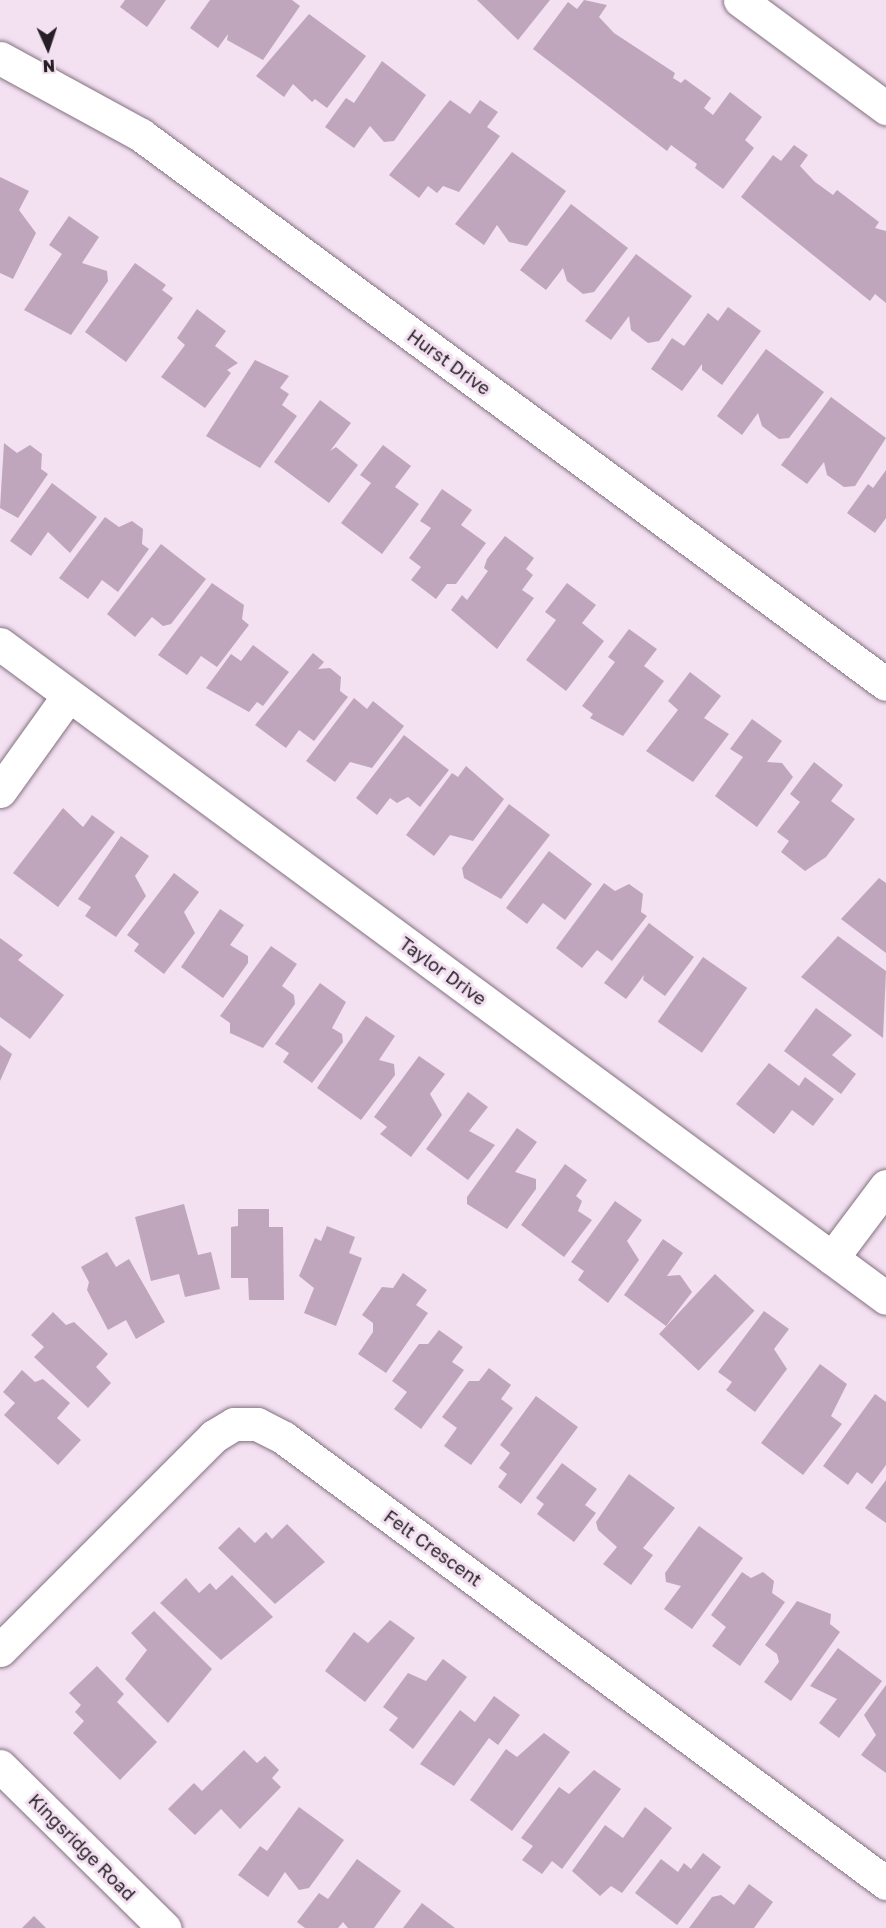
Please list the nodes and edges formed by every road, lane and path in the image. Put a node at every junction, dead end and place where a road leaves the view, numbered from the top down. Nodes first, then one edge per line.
1 (740, 0) edge
2 (0, 58) edge
3 (886, 108) edge
4 (0, 644) edge
5 (886, 684) edge
6 (69, 696) junction
7 (0, 791) edge
8 (886, 1186) edge
9 (832, 1258) junction
10 (886, 1298) edge
11 (0, 1650) edge
12 (0, 1766) edge
13 (886, 1883) edge
14 (164, 1928) edge

1 - 3 street
2 - 5 street, Hurst Drive
4 - 6 street, Taylor Drive
6 - 7 street
6 - 9 street, Taylor Drive
8 - 9 street
9 - 10 street, Taylor Drive
11 - 13 street, Felt Crescent
12 - 14 street, Kingsridge Road

